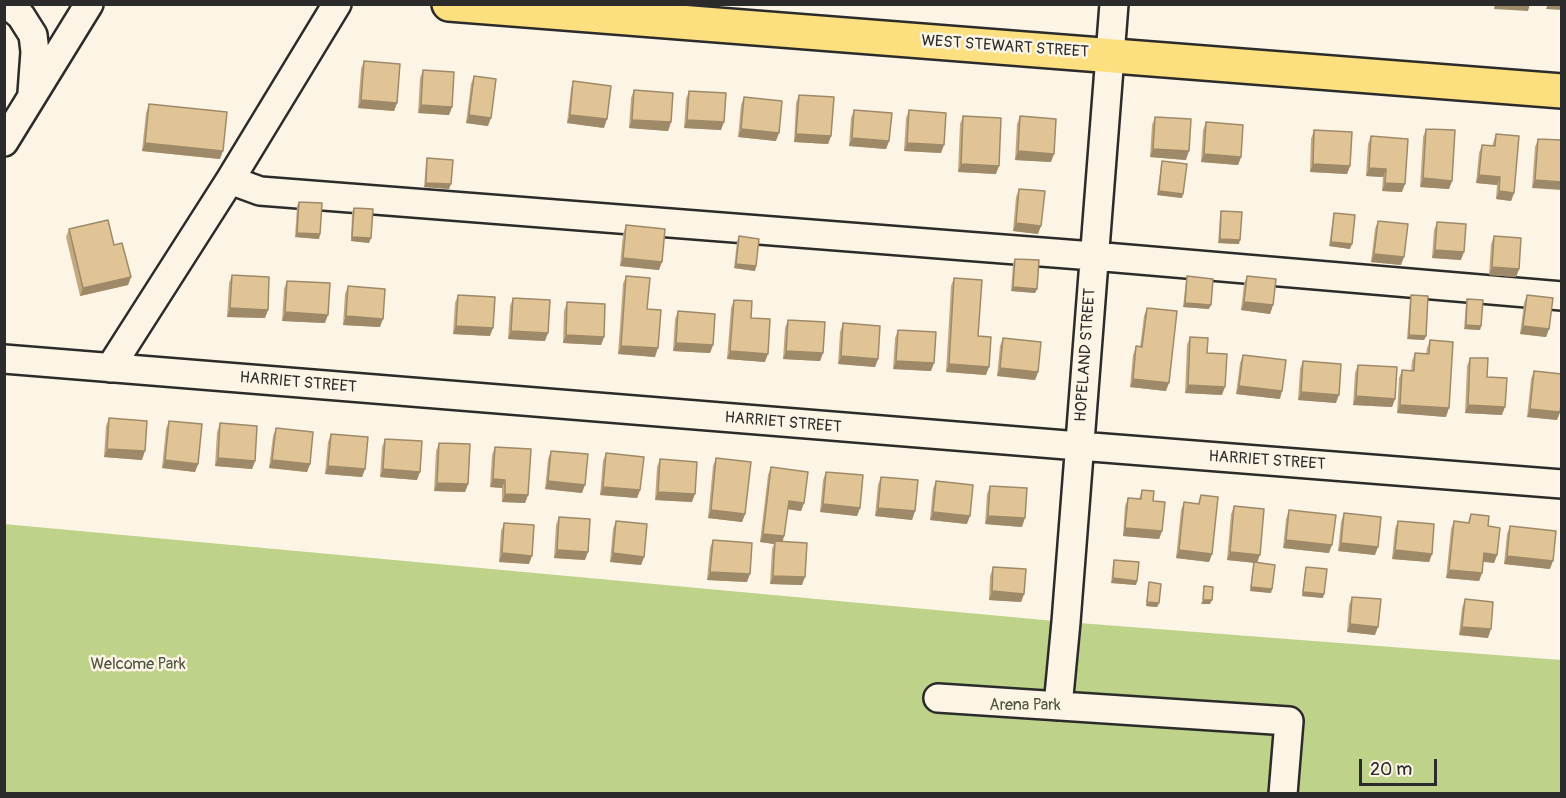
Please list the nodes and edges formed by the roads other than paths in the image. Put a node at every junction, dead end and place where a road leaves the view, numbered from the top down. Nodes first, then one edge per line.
1 (89, 4) edge
2 (337, 4) edge
3 (449, 4) edge
4 (1114, 4) edge
5 (4, 5) edge
6 (1110, 56) junction
7 (1562, 91) edge
8 (31, 99) junction
9 (4, 142) edge
10 (230, 180) junction
11 (1094, 256) junction
12 (1562, 296) edge
13 (4, 358) edge
14 (110, 368) junction
15 (1079, 446) junction
16 (1562, 484) edge
17 (938, 698) dead end
18 (1058, 706) junction
19 (1283, 794) edge

1 - 8 street
2 - 10 street
3 - 6 main road, WEST STEWART STREET
4 - 6 street, HOPELAND STREET
5 - 8 street
6 - 7 main road, WEST STEWART STREET
6 - 11 street, HOPELAND STREET
8 - 9 street
10 - 11 street
10 - 14 street
11 - 12 street
11 - 15 street, HOPELAND STREET
13 - 14 street, HARRIET STREET
14 - 15 street, HARRIET STREET
15 - 16 street, HARRIET STREET
15 - 18 street, HOPELAND STREET
17 - 18 street
18 - 19 street

